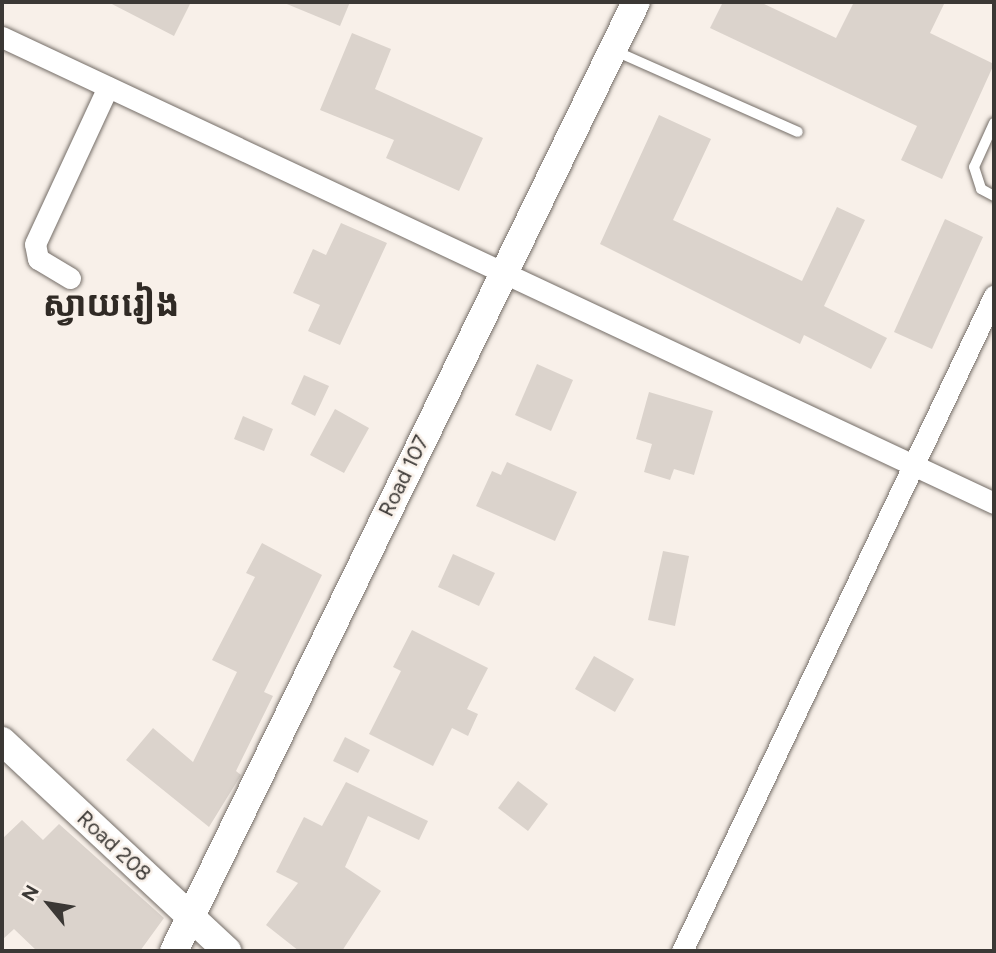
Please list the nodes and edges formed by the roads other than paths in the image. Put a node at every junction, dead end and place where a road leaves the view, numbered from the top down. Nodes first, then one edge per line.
1 (636, 2) edge
2 (2, 37) edge
3 (613, 50) junction
4 (108, 87) junction
5 (994, 123) edge
6 (798, 132) dead end
7 (994, 196) edge
8 (503, 274) junction
9 (69, 278) dead end
10 (994, 296) edge
11 (915, 467) junction
12 (994, 503) edge
13 (2, 741) edge
14 (190, 917) junction
15 (174, 951) edge
16 (227, 951) edge
17 (682, 951) edge

1 - 3 street, Road 107
2 - 4 street
3 - 6 lane
3 - 8 street, Road 107
4 - 8 street
4 - 9 street
5 - 7 lane
8 - 11 street
8 - 14 street, Road 107
10 - 11 street
11 - 12 street
11 - 17 street
13 - 14 street, Road 208
14 - 15 street, Road 107
14 - 16 street, Road 208

